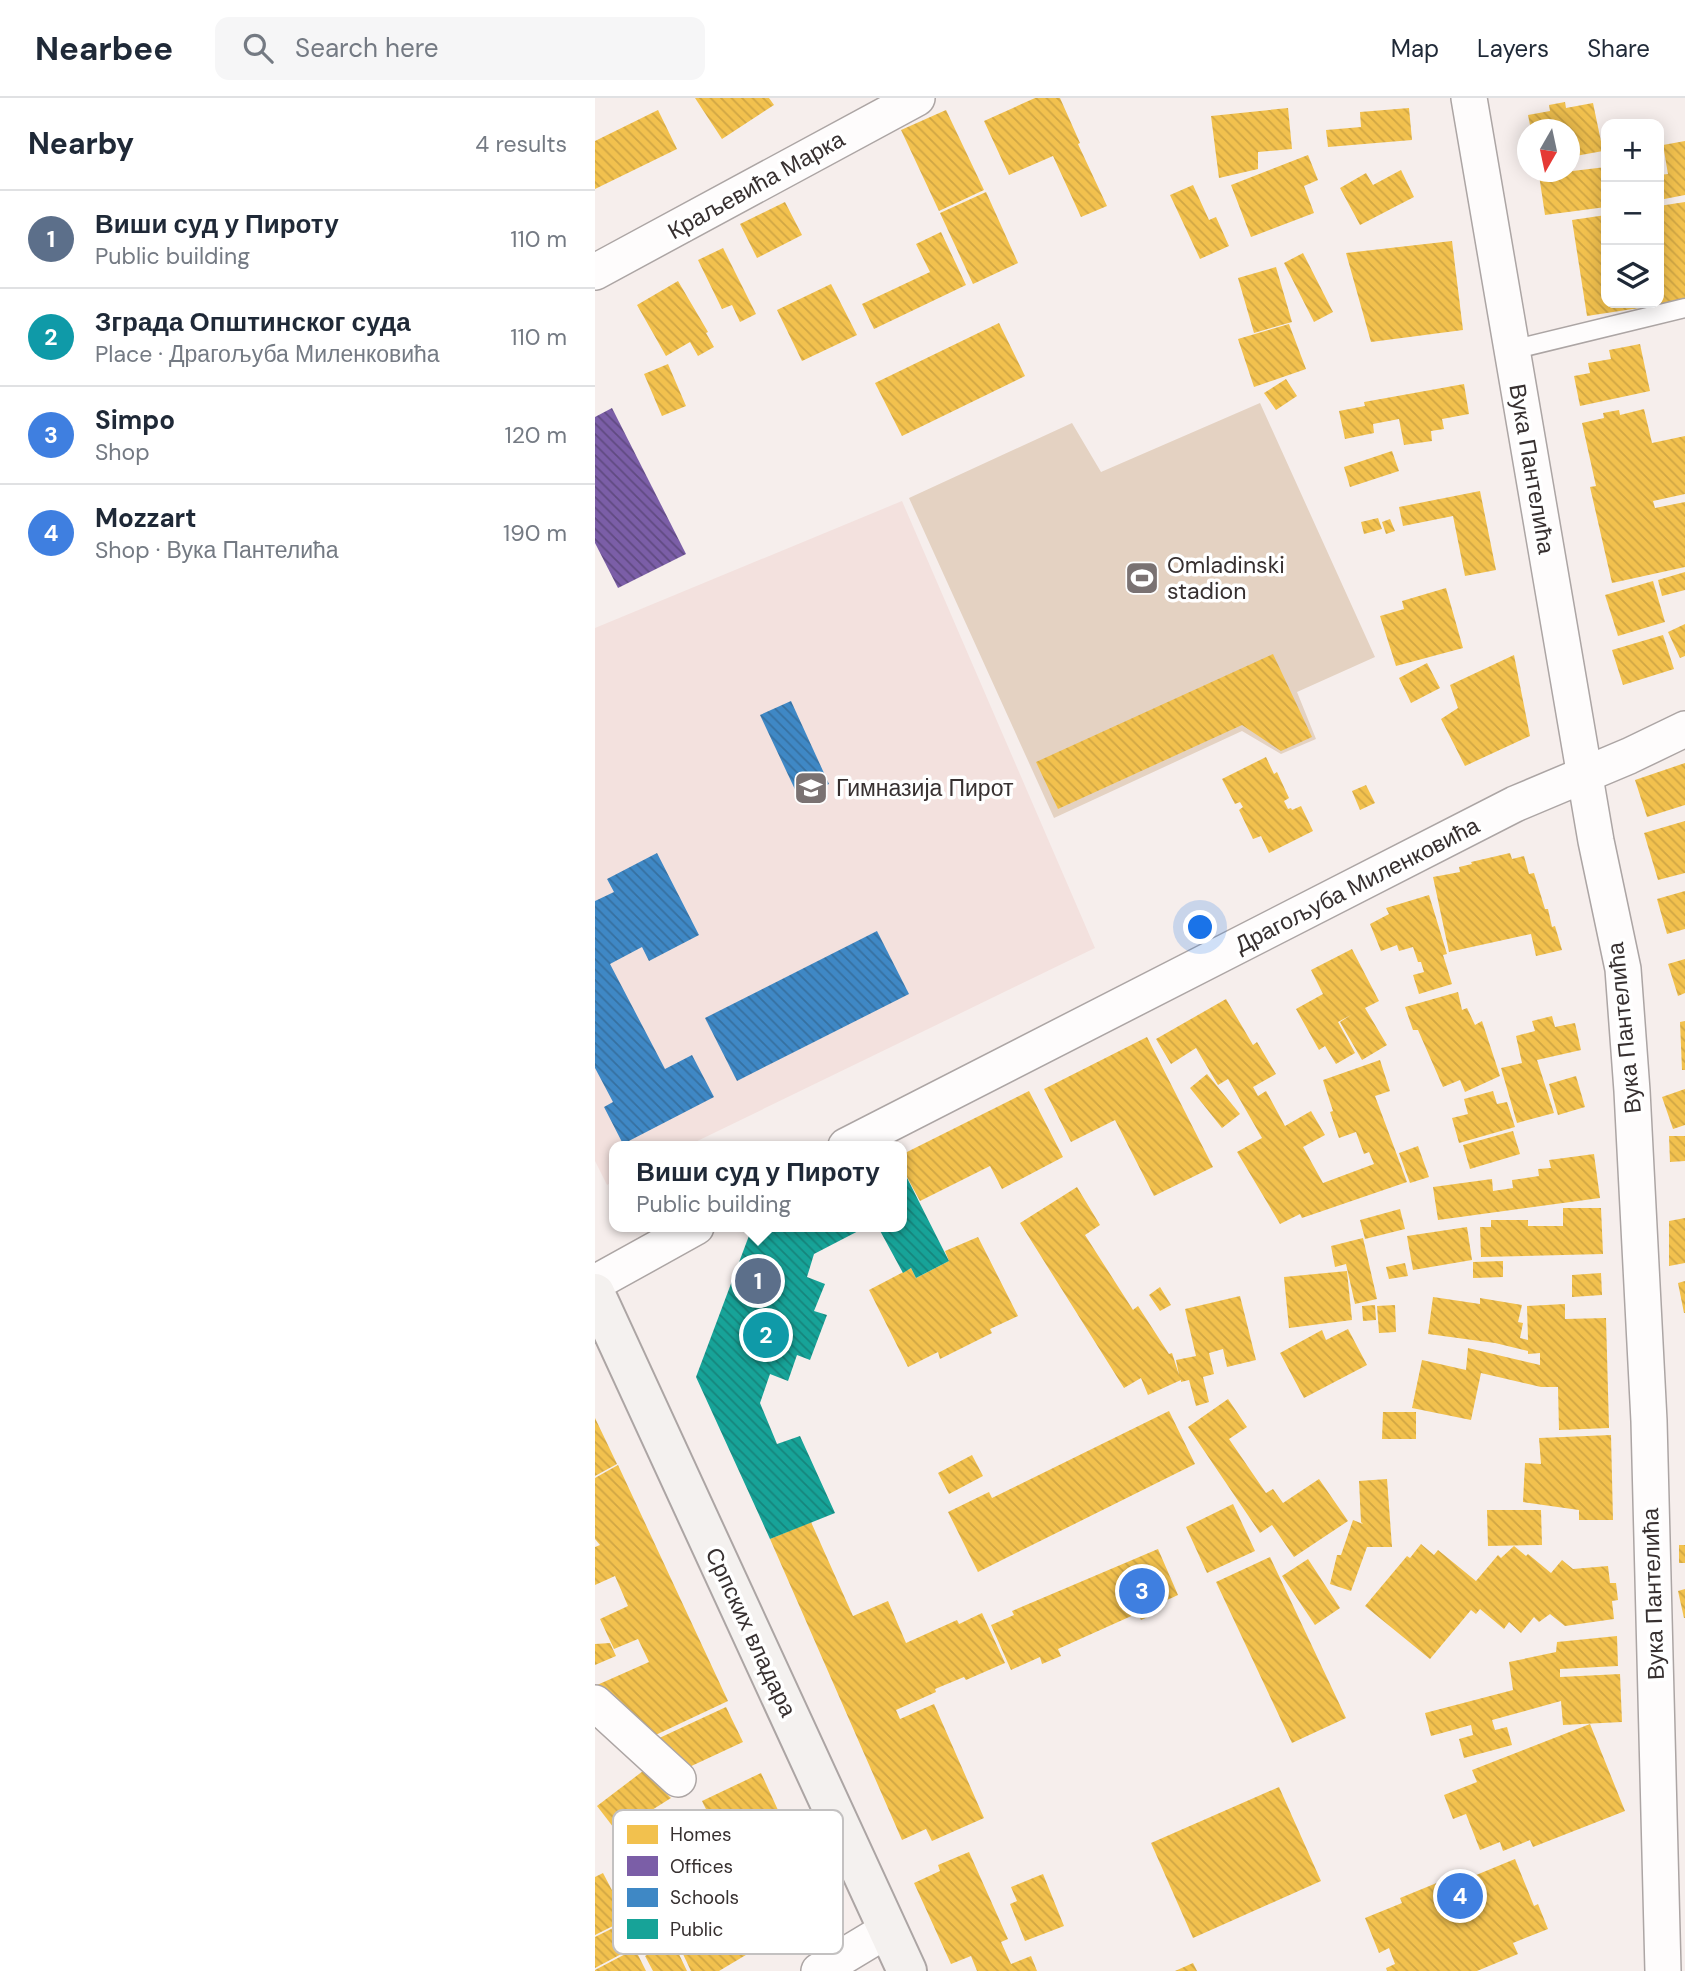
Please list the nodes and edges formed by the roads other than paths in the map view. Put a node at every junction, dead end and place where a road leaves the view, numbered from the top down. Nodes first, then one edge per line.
1 (1469, 98) edge
2 (896, 103) edge
3 (595, 272) edge
4 (1685, 308) edge
5 (1512, 349) junction
6 (1685, 729) edge
7 (1584, 775) junction
8 (856, 1141) edge
9 (688, 1232) edge
10 (595, 1283) edge
11 (595, 1293) edge
12 (595, 1703) edge
13 (678, 1779) dead end
14 (832, 1810) edge
15 (843, 1834) edge
16 (887, 1930) junction
17 (819, 1971) edge
18 (907, 1971) edge
19 (1663, 1971) edge

1 - 5 street, Вука Пантелића
2 - 3 street, Краљевића Марка
4 - 5 lane
5 - 7 street, Вука Пантелића
6 - 7 street, Драгољуба Миленковића
7 - 8 street, Драгољуба Миленковића
7 - 19 street, Вука Пантелића
9 - 10 street
11 - 14 main road, Српских владара
12 - 13 street
15 - 16 main road, Српских владара
16 - 17 street
16 - 18 main road, Српских владара

